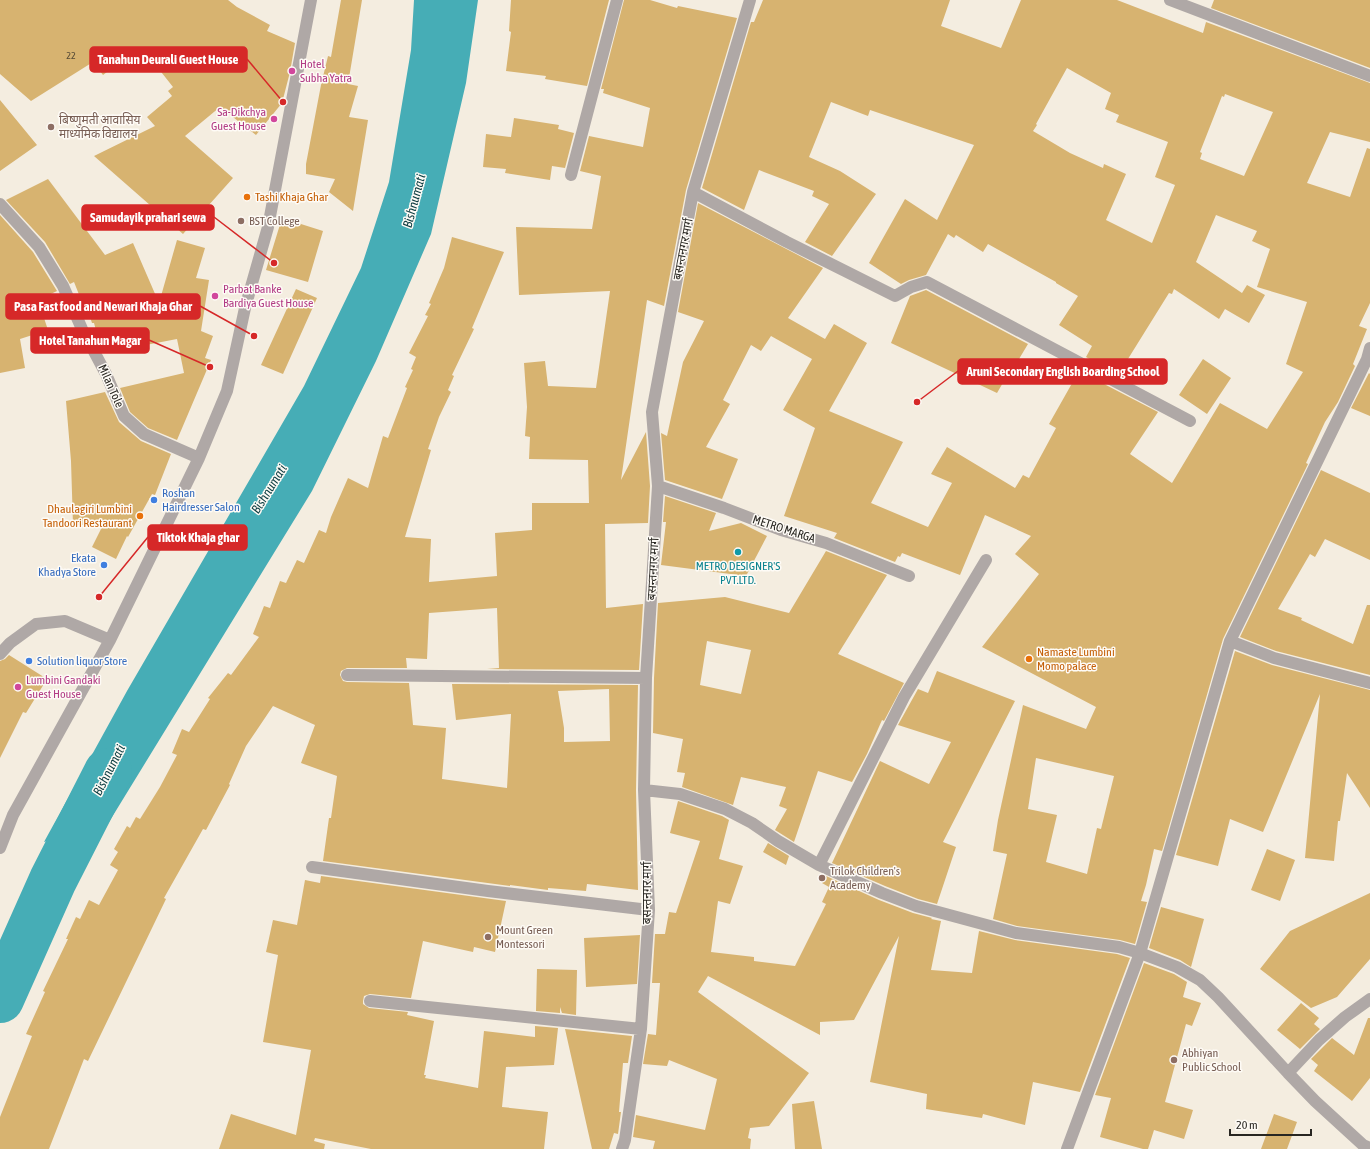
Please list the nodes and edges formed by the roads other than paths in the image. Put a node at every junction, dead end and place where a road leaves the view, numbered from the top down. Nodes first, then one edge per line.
1 (312, 0) edge
2 (617, 0) edge
3 (750, 0) edge
4 (1170, 0) edge
5 (1370, 76) edge
6 (571, 175) dead end
7 (693, 192) junction
8 (0, 204) edge
9 (1370, 348) edge
10 (1190, 421) dead end
11 (199, 458) junction
12 (658, 486) junction
13 (986, 560) dead end
14 (909, 576) dead end
15 (110, 640) junction
16 (1230, 641) junction
17 (0, 654) edge
18 (347, 675) dead end
19 (646, 678) junction
20 (1370, 683) edge
21 (644, 790) junction
22 (0, 848) edge
23 (819, 865) junction
24 (312, 867) dead end
25 (649, 910) junction
26 (1140, 953) junction
27 (1370, 999) edge
28 (370, 1001) dead end
29 (641, 1029) junction
30 (1288, 1073) junction
31 (1370, 1148) edge
32 (622, 1149) edge
33 (1067, 1149) edge

1 - 11 street
2 - 6 street
3 - 7 street, बसन्तनगर मार्ग
4 - 5 street
7 - 10 street
7 - 12 street, बसन्तनगर मार्ग
8 - 11 street, Milan Tole
9 - 16 street
11 - 15 street
12 - 14 street, METRO MARGA
12 - 19 street, बसन्तनगर मार्ग
13 - 23 street
15 - 17 street
15 - 22 street
16 - 20 street
16 - 26 street
18 - 19 street
19 - 21 street, बसन्तनगर मार्ग
21 - 23 street
21 - 25 street, बसन्तनगर मार्ग
23 - 26 street
24 - 25 street
25 - 29 street, बसन्तनगर मार्ग
26 - 30 street
26 - 33 street
27 - 30 street
28 - 29 street
29 - 32 street, बसन्तनगर मार्ग
30 - 31 street

